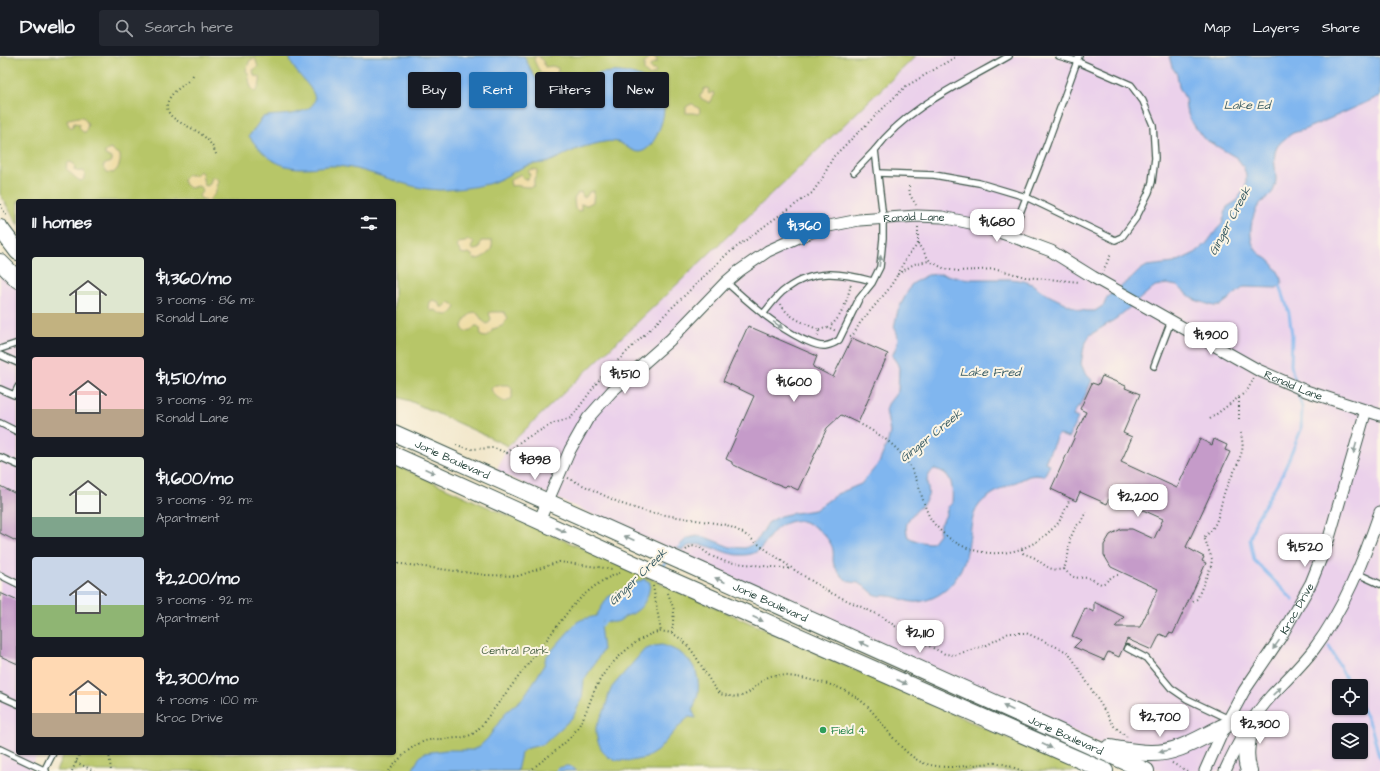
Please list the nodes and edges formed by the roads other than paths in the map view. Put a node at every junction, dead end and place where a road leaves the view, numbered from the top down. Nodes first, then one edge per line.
1 (1009, 56) edge
2 (1059, 56) edge
3 (1078, 59) edge
4 (876, 150) junction
5 (854, 172) dead end
6 (878, 173) junction
7 (1026, 197) junction
8 (883, 218) junction
9 (0, 228) edge
10 (1011, 236) junction
11 (16, 249) edge
12 (1, 266) edge
13 (16, 278) edge
14 (872, 281) junction
15 (726, 282) junction
16 (763, 314) junction
17 (1171, 321) junction
18 (16, 344) edge
19 (0, 349) edge
20 (0, 355) edge
21 (16, 362) edge
22 (1154, 366) dead end
23 (0, 389) edge
24 (16, 391) edge
25 (1366, 410) junction
26 (1380, 415) edge
27 (0, 424) edge
28 (16, 431) edge
29 (396, 434) edge
30 (396, 456) edge
31 (0, 458) edge
32 (16, 464) edge
33 (548, 502) junction
34 (1380, 512) edge
35 (540, 521) junction
36 (1356, 573) junction
37 (0, 575) edge
38 (16, 583) edge
39 (1380, 584) edge
40 (1127, 648) dead end
41 (0, 696) edge
42 (16, 703) edge
43 (1252, 721) junction
44 (1227, 722) junction
45 (1094, 746) junction
46 (0, 749) edge
47 (52, 755) edge
48 (45, 771) edge
49 (1105, 771) edge
50 (1146, 771) edge
51 (1205, 771) edge
52 (1225, 771) edge
53 (1249, 771) edge

1 - 4 lane
2 - 3 lane
3 - 7 lane
3 - 7 lane
4 - 5 lane
4 - 6 lane
6 - 7 lane
6 - 8 lane
7 - 10 lane
8 - 10 street, Ronald Lane
14 -> 8 lane
8 - 15 street, Ronald Lane
9 - 11 main road
10 - 17 street, Ronald Lane
12 - 13 main road
14 - 16 lane
16 -> 14 lane
15 - 16 lane
15 - 33 street, Ronald Lane
17 - 22 lane
17 - 25 street, Ronald Lane
18 - 19 lane
20 - 21 lane
23 - 24 lane
25 - 26 street, Ronald Lane
25 -> 44 street, Kroc Drive
27 - 28 lane
29 - 33 main road, Jorie Boulevard
30 -> 35 main road, Jorie Boulevard
31 - 32 lane
33 - 35 street, Ronald Lane
45 -> 33 main road, Jorie Boulevard, bridge
34 - 36 street
35 -> 49 main road, Jorie Boulevard, bridge
36 - 39 lane
43 -> 36 street
37 - 38 lane
40 - 44 lane
41 - 42 lane
43 - 52 street
43 - 53 main road
44 -> 45 main road
44 - 51 street, Kroc Drive
45 - 50 main road, Jorie Boulevard
46 - 48 lane
47 - 48 lane

